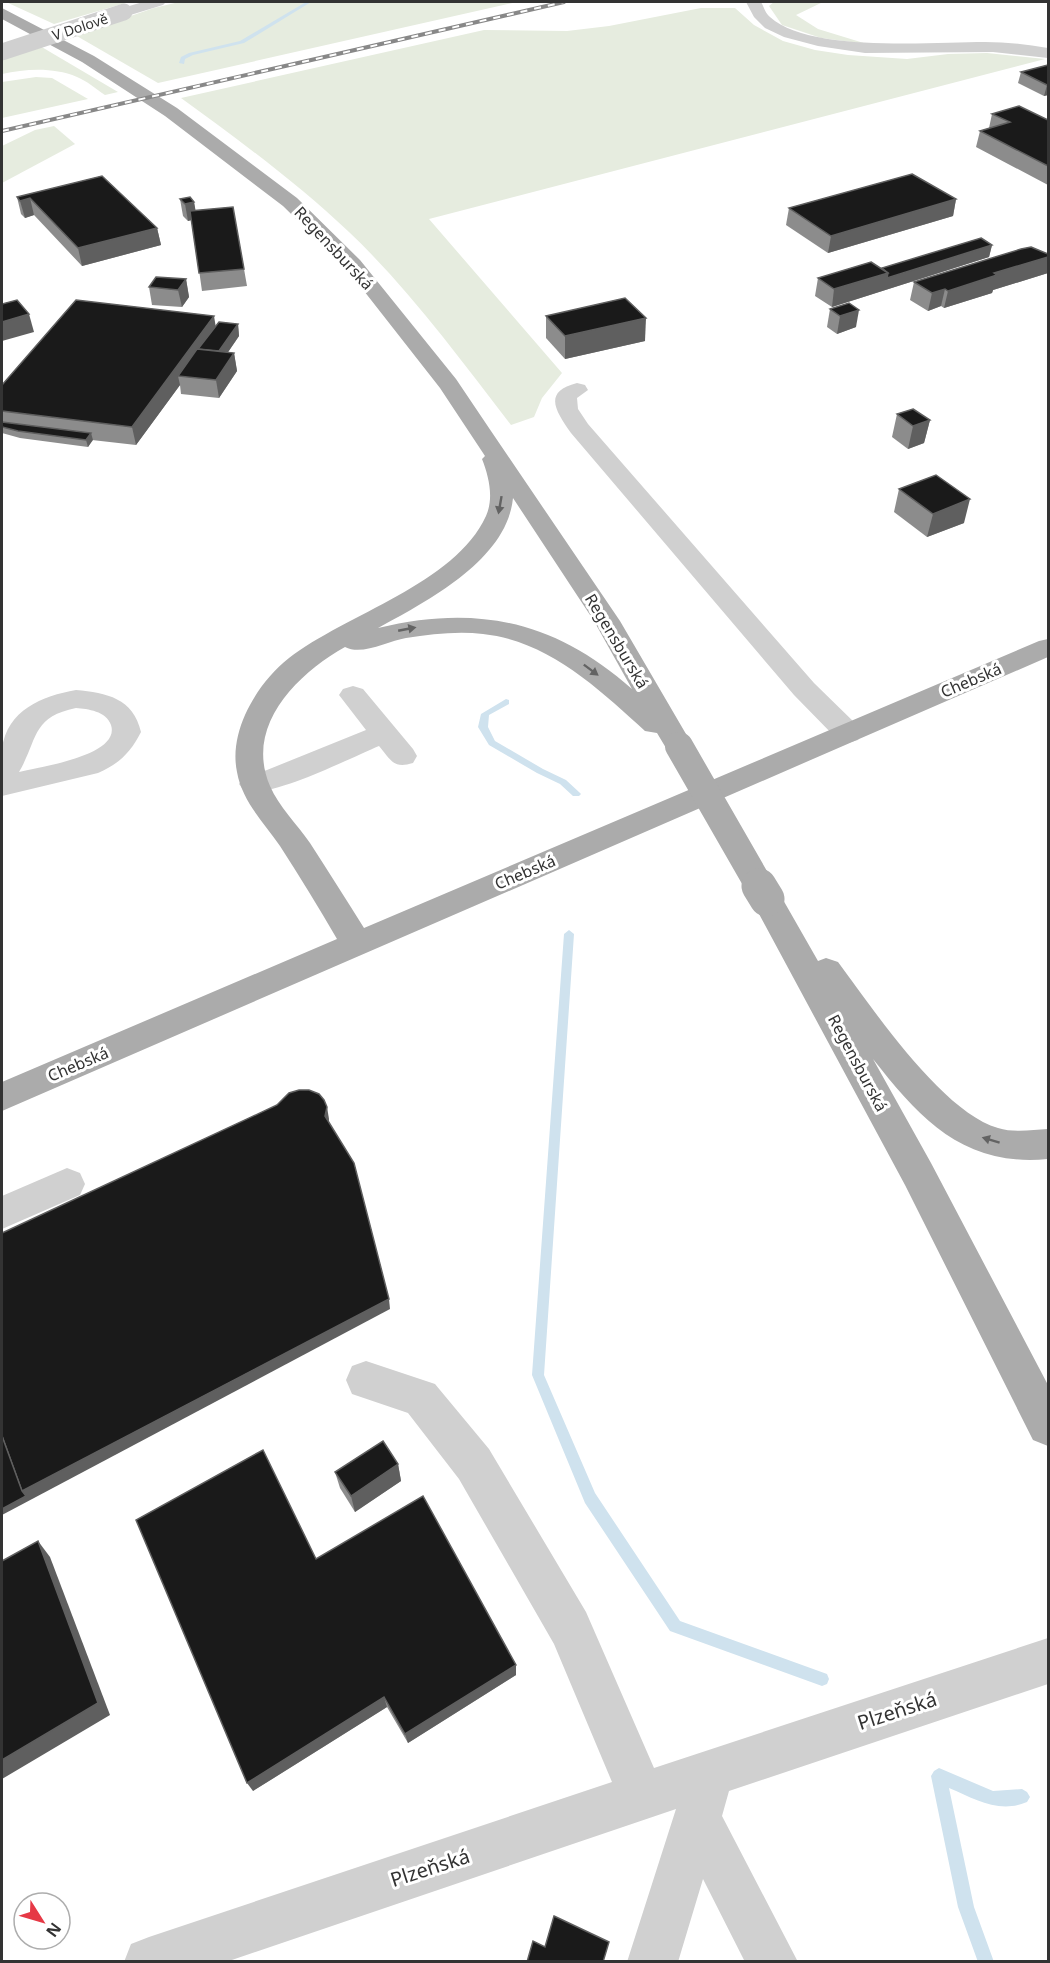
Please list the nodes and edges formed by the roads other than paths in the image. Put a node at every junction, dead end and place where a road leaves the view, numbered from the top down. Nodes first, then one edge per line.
1 (158, 2) edge
2 (754, 2) edge
3 (2, 13) edge
4 (2, 52) edge
5 (1048, 53) edge
6 (577, 390) dead end
7 (480, 431) junction
8 (1044, 654) edge
9 (278, 684) junction
10 (353, 695) dead end
11 (638, 696) junction
12 (384, 733) junction
13 (848, 733) junction
14 (403, 756) dead end
15 (2, 775) edge
16 (254, 784) junction
17 (2, 786) edge
18 (799, 943) junction
19 (357, 944) junction
20 (2, 1097) edge
21 (1048, 1144) edge
22 (68, 1184) dead end
23 (2, 1213) edge
24 (366, 1380) dead end
25 (1048, 1426) edge
26 (1048, 1661) edge
27 (711, 1773) junction
28 (642, 1797) junction
29 (697, 1819) junction
30 (149, 1962) edge
31 (652, 1962) edge
32 (773, 1962) edge

1 - 4 street, V Dolově, bridge
2 - 5 street
3 - 7 main road, Regensburská
6 - 13 street
7 -> 9 main road
7 - 11 main road, Regensburská
8 - 13 main road, Chebská
9 -> 11 main road
9 - 16 main road
10 - 12 street
11 - 18 main road, Regensburská, bridge
12 - 14 street
12 - 16 street
13 - 19 main road, Chebská
15 - 17 street
16 - 19 main road
21 -> 18 main road
18 - 25 main road, Regensburská
19 - 20 main road, Chebská
22 - 23 street
24 - 28 street
26 - 27 street, Plzeňská
27 - 28 street, Plzeňská
27 - 29 street
28 - 30 street, Plzeňská
29 - 31 street
29 - 32 street

